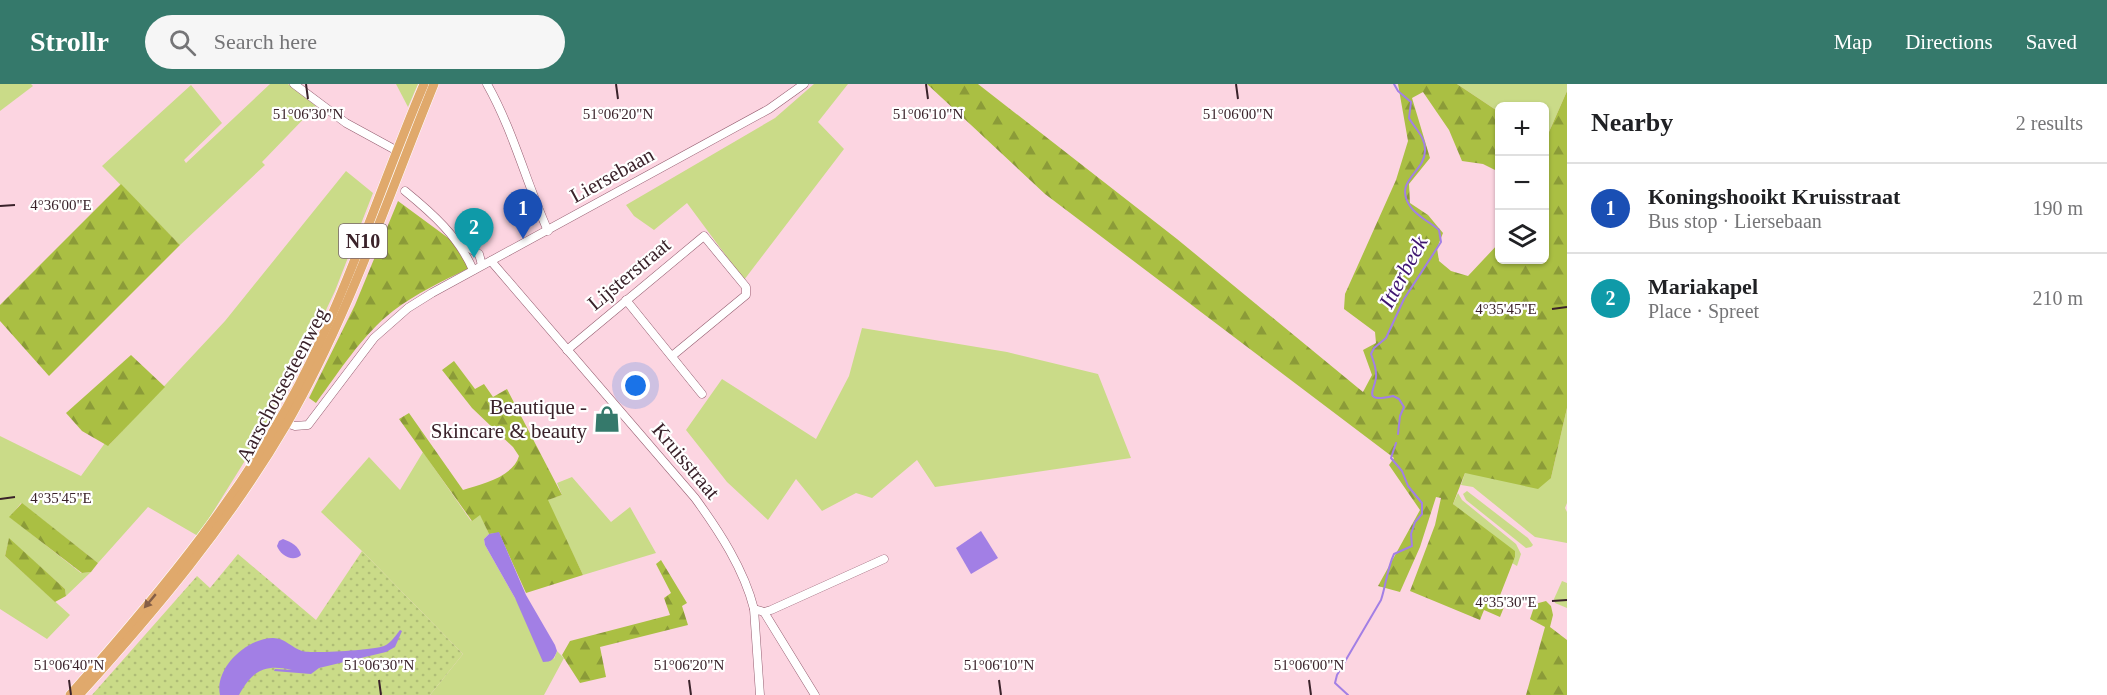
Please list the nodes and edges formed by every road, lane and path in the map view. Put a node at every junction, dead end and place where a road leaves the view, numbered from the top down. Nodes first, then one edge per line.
1 (294, 84) edge
2 (424, 84) edge
3 (434, 84) edge
4 (487, 84) edge
5 (804, 84) edge
6 (402, 153) junction
7 (405, 191) dead end
8 (548, 231) junction
9 (455, 239) junction
10 (491, 261) junction
11 (482, 265) junction
12 (473, 270) junction
13 (626, 300) junction
14 (567, 350) junction
15 (672, 356) junction
16 (702, 394) dead end
17 (283, 422) junction
18 (250, 474) junction
19 (884, 559) dead end
20 (754, 609) junction
21 (764, 612) junction
22 (70, 695) edge
23 (79, 695) edge
24 (760, 695) edge
25 (815, 695) edge

1 - 6 street
2 - 6 main road, Aarschotsesteenweg / N10
3 - 6 main road, Aarschotsesteenweg / N10
4 - 8 street
5 - 8 street, Liersebaan
6 - 17 main road, Aarschotsesteenweg / N10
7 - 9 street
8 - 10 street, Liersebaan
9 - 11 street
9 - 12 street
10 - 11 street, Liersebaan
10 - 14 street, Kruisstraat
11 - 12 street, Liersebaan
12 - 17 street, Liersebaan
13 - 14 street, Lijsterstraat
13 - 15 street
13 - 15 street, Lijsterstraat
14 - 20 street, Kruisstraat
15 - 16 street
17 - 18 main road, Aarschotsesteenweg / N10
18 -> 22 main road, Aarschotsesteenweg / N10
18 - 23 main road, Aarschotsesteenweg / N10
19 - 21 street
20 - 21 street
20 - 24 street, Kruisstraat
21 - 25 street

